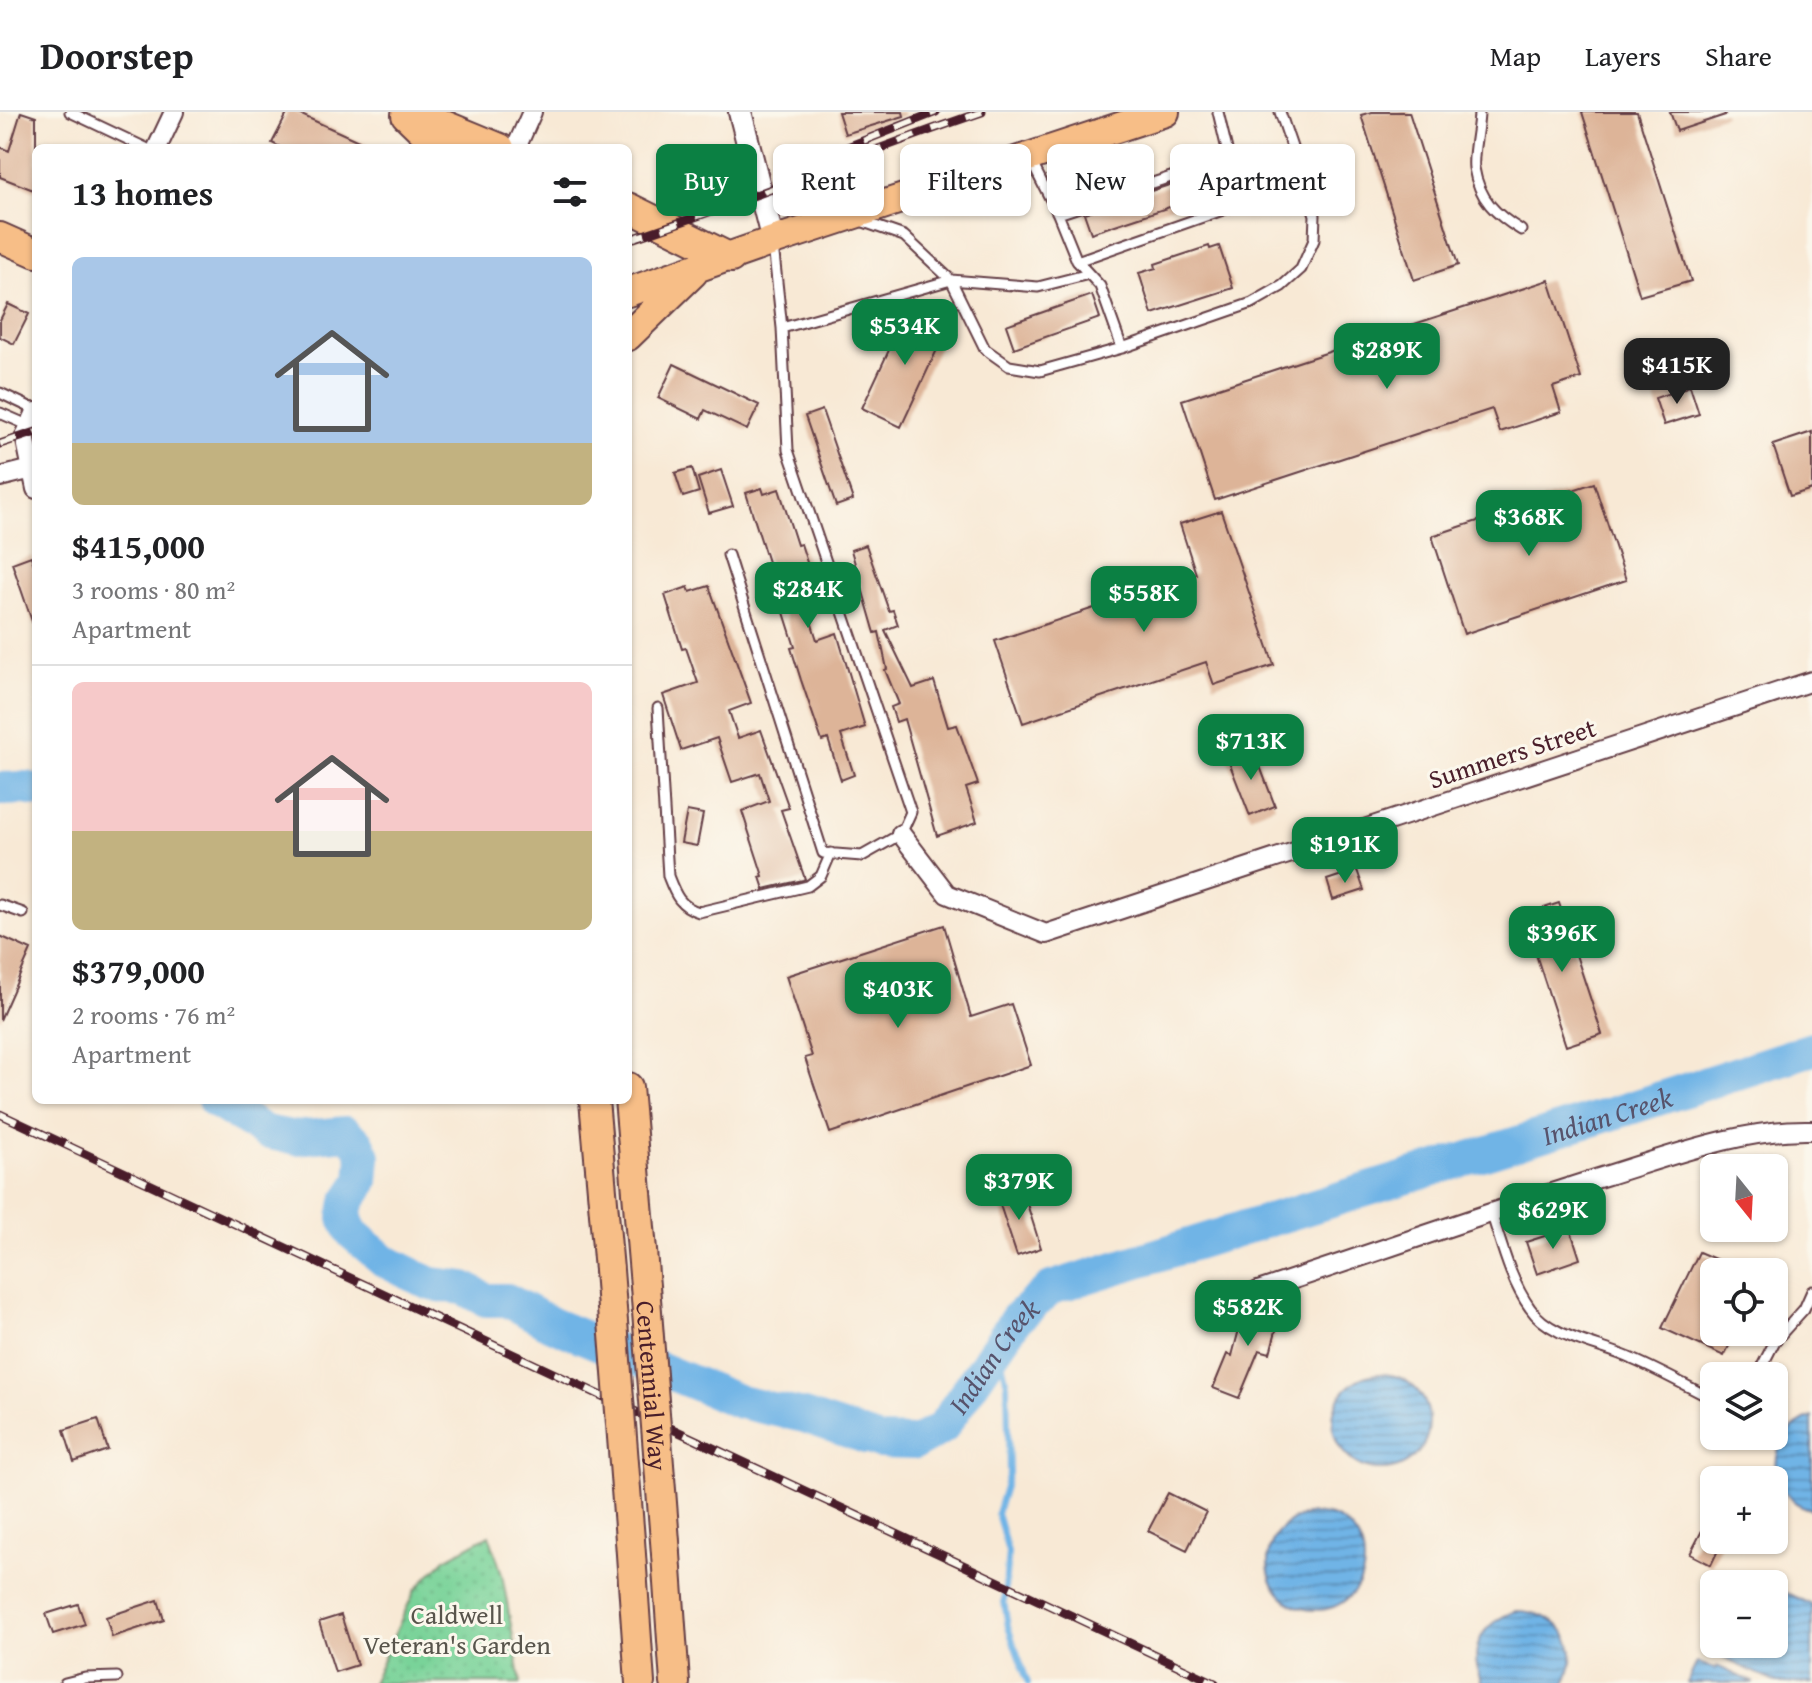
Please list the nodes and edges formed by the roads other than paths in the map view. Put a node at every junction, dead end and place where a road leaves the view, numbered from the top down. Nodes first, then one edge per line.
1 (70, 112) edge
2 (174, 112) edge
3 (403, 112) edge
4 (413, 112) edge
5 (532, 112) edge
6 (740, 112) edge
7 (1165, 112) edge
8 (1218, 112) edge
9 (1280, 112) edge
10 (1479, 112) edge
11 (138, 144) edge
12 (159, 144) edge
13 (436, 144) edge
14 (490, 144) edge
15 (518, 144) edge
16 (1226, 144) edge
17 (1031, 156) edge
18 (1031, 161) edge
19 (1047, 192) edge
20 (900, 200) edge
21 (632, 209) edge
22 (1059, 216) edge
23 (1205, 216) edge
24 (847, 217) junction
25 (1521, 230) dead end
26 (0, 237) edge
27 (773, 241) junction
28 (32, 251) edge
29 (731, 258) junction
30 (1077, 261) junction
31 (696, 270) junction
32 (1089, 274) junction
33 (951, 280) junction
34 (632, 291) edge
35 (782, 328) junction
36 (632, 332) edge
37 (1122, 348) junction
38 (0, 393) edge
39 (0, 413) edge
40 (32, 415) edge
41 (32, 416) edge
42 (32, 420) edge
43 (32, 462) edge
44 (32, 469) edge
45 (0, 477) edge
46 (728, 555) dead end
47 (1812, 681) edge
48 (658, 708) dead end
49 (901, 834) junction
50 (831, 853) junction
51 (0, 905) edge
52 (23, 913) dead end
53 (594, 1104) edge
54 (629, 1104) edge
55 (1812, 1130) edge
56 (1491, 1212) junction
57 (1258, 1291) dead end
58 (1812, 1291) edge
59 (1764, 1362) edge
60 (1700, 1393) edge
61 (117, 1677) dead end
62 (65, 1683) edge
63 (640, 1683) edge
64 (675, 1683) edge

1 - 11 lane
2 - 12 street
3 - 13 main road
4 - 14 main road
5 - 15 street
6 - 27 street
7 - 17 main road
8 - 16 lane
9 - 37 lane
10 - 25 lane
18 - 19 lane
20 - 24 main road
21 - 29 main road
22 - 30 lane
23 - 30 lane
24 - 27 main road
24 - 33 lane
26 - 28 main road
27 - 29 main road
27 - 35 lane
29 - 31 main road
30 - 32 lane
31 - 34 main road
31 - 36 main road
32 - 33 lane
32 - 37 lane
33 - 35 lane
33 - 37 lane
35 - 49 lane
38 - 40 lane
39 - 41 lane
42 - 43 street
44 - 45 street
46 - 50 lane
47 - 49 street, Summers Street
48 - 50 lane
49 - 50 lane
51 - 52 lane
53 - 63 main road, Centennial Way, bridge
54 - 64 main road, Centennial Way, bridge
55 - 56 street
56 - 57 street
56 - 60 lane
58 - 59 lane
61 - 62 lane

